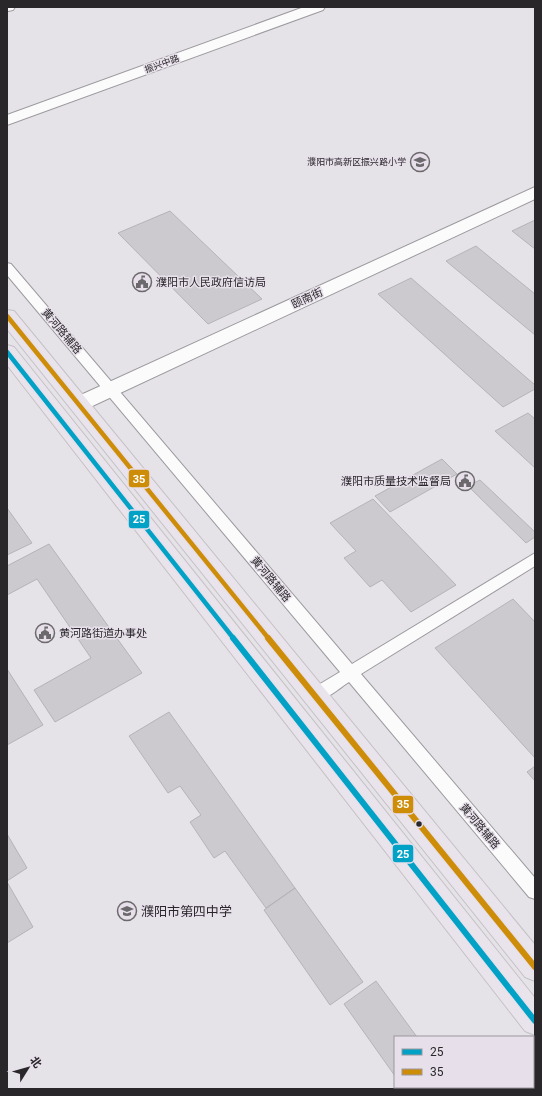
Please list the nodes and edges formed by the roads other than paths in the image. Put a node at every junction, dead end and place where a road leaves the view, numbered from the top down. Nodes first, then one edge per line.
1 (285, 7) edge
2 (318, 7) edge
3 (7, 107) edge
4 (7, 120) edge
5 (535, 192) edge
6 (7, 267) edge
7 (7, 316) edge
8 (7, 352) edge
9 (111, 390) junction
10 (79, 404) junction
11 (535, 560) edge
12 (351, 673) junction
13 (315, 695) junction
14 (535, 891) edge
15 (535, 967) edge
16 (535, 1020) edge

1 - 3 street, 振兴中路
2 - 4 street, 振兴中路
5 - 9 street, 颐南街
6 - 9 lane, 黄河路辅路
7 - 10 main road
8 - 16 main road
9 - 10 street, 颐南街
9 - 12 lane, 黄河路辅路
10 - 13 main road
11 - 12 lane
12 - 13 lane
12 - 14 lane, 黄河路辅路
13 - 15 main road

